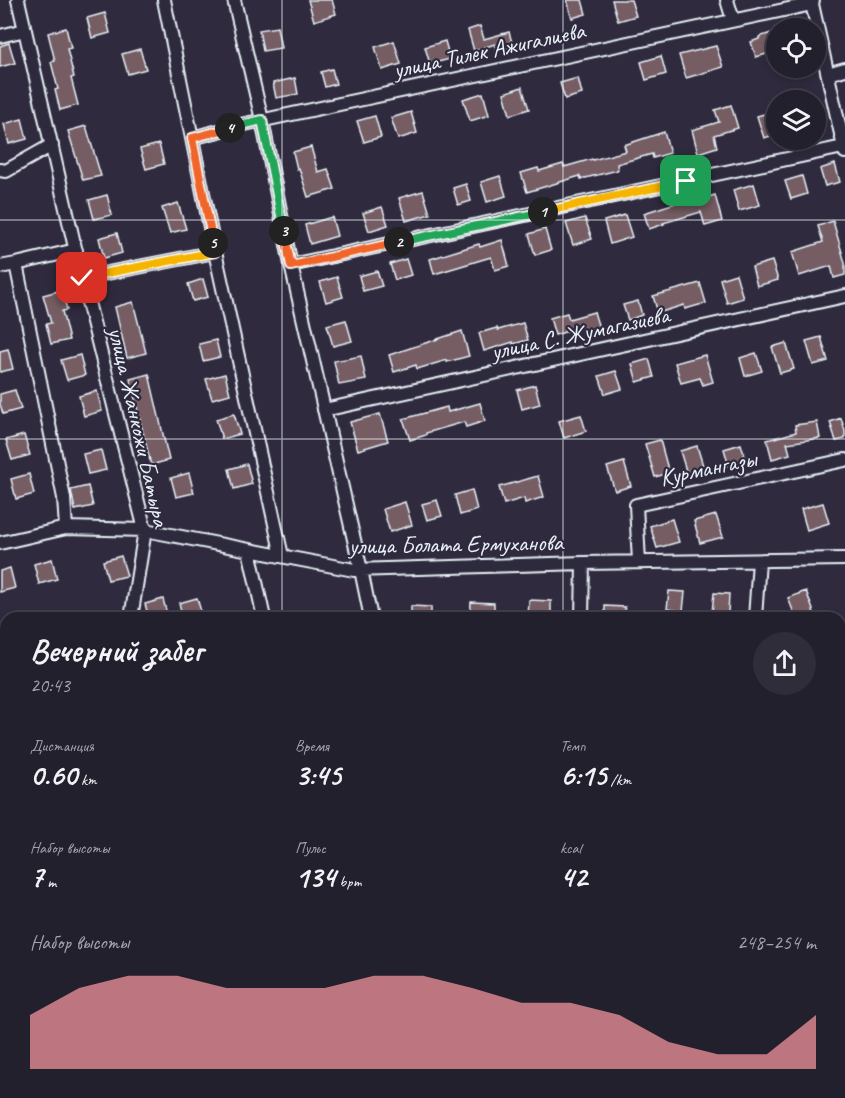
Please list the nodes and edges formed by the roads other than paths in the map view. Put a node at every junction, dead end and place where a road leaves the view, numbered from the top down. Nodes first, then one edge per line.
1 (18, 0) edge
2 (164, 0) edge
3 (234, 0) edge
4 (728, 0) edge
5 (813, 2) edge
6 (733, 20) junction
7 (25, 30) junction
8 (0, 36) edge
9 (845, 69) edge
10 (828, 74) junction
11 (262, 120) junction
12 (192, 138) junction
13 (52, 145) junction
14 (844, 150) edge
15 (0, 170) edge
16 (76, 250) junction
17 (215, 252) junction
18 (16, 264) junction
19 (291, 266) junction
20 (0, 267) edge
21 (82, 278) junction
22 (845, 296) edge
23 (324, 410) junction
24 (845, 460) edge
25 (66, 528) junction
26 (145, 530) junction
27 (0, 543) edge
28 (249, 550) junction
29 (282, 556) junction
30 (845, 559) edge
31 (759, 561) junction
32 (639, 562) junction
33 (583, 563) junction
34 (361, 570) junction
35 (131, 612) edge
36 (263, 612) edge
37 (370, 612) edge
38 (582, 612) edge
39 (755, 612) edge

1 - 7 street, улица Жанкожи Батыра
2 - 12 street
3 - 11 street
4 - 6 street
5 - 6 street, улица Тилек Ажигалиева
5 - 10 street
6 - 11 street, улица Тилек Ажигалиева
7 - 8 street
7 - 13 street, улица Жанкожи Батыра
9 - 10 street
10 - 14 street
11 - 12 street, улица Тилек Ажигалиева
11 - 19 street
12 - 17 street
13 - 15 street
13 - 16 street, улица Жанкожи Батыра
14 - 19 street
16 - 18 street
16 - 21 street, улица Жанкожи Батыра
17 - 21 street
17 - 29 street
18 - 20 street
18 - 25 street
19 - 23 street
21 - 26 street, улица Жанкожи Батыра
22 - 23 street, улица С. Жумагазиева
23 - 34 street
24 - 32 street, Курмангазы
25 - 26 street, улица Болата Ермуханова
25 - 27 street, улица Болата Ермуханова
26 - 28 street, улица Болата Ермуханова
26 - 35 street, улица Жанкожи Батыра
28 - 29 street, улица Болата Ермуханова
28 - 36 street
29 - 34 street, улица Болата Ермуханова
30 - 31 street, улица Болата Ермуханова
31 - 32 street, улица Болата Ермуханова
31 - 39 street
32 - 33 street, улица Болата Ермуханова
33 - 34 street, улица Болата Ермуханова
33 - 38 street
34 - 37 street

